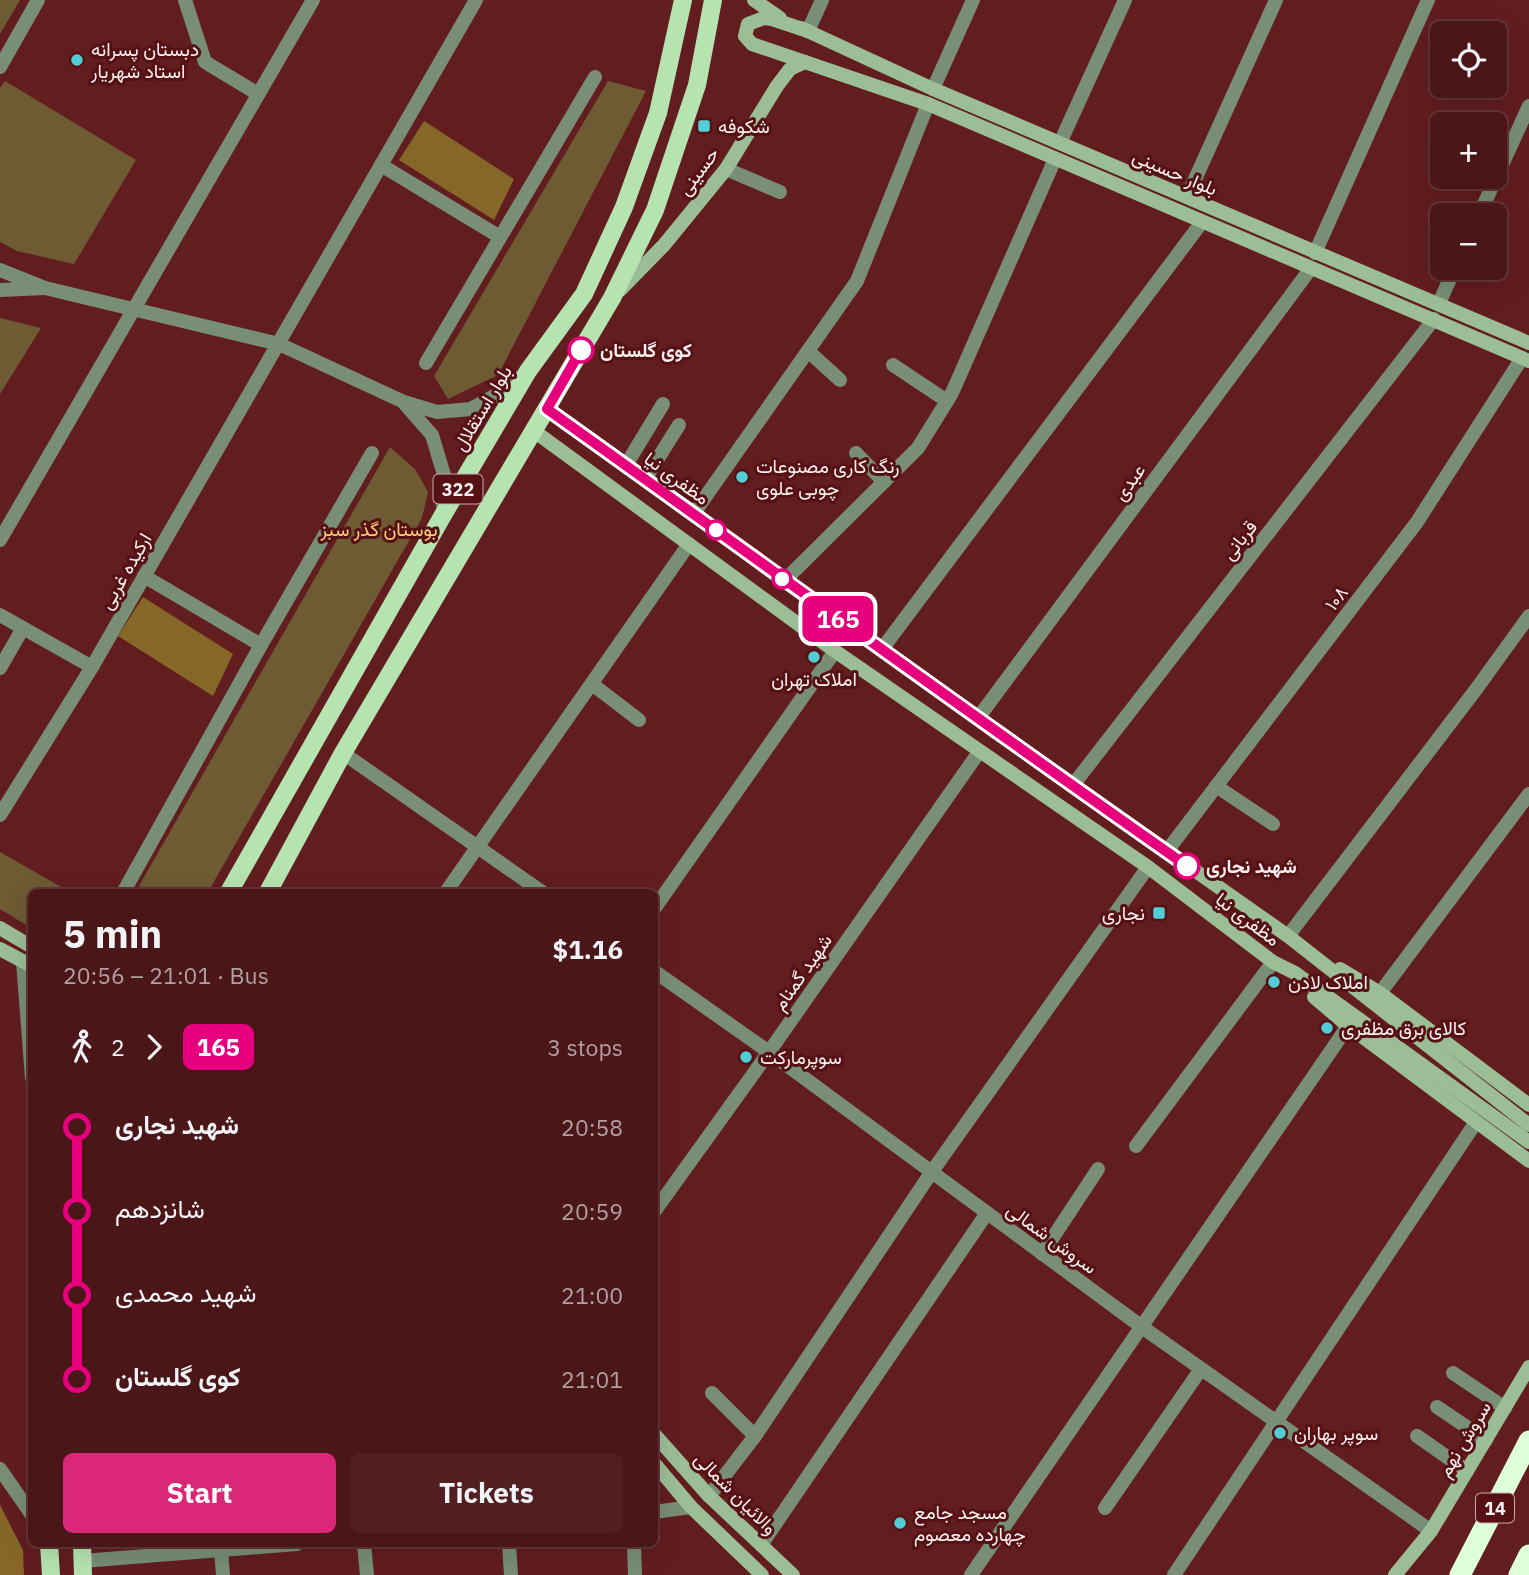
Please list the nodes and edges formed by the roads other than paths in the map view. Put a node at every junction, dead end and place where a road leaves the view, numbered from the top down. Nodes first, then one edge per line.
1 (38, 0) edge
2 (185, 0) edge
3 (313, 0) edge
4 (476, 0) edge
5 (683, 0) edge
6 (713, 0) edge
7 (754, 0) edge
8 (822, 0) edge
9 (973, 0) edge
10 (1125, 0) edge
11 (1276, 0) edge
12 (1428, 0) edge
13 (808, 31) junction
14 (804, 62) junction
15 (0, 67) edge
16 (595, 77) dead end
17 (667, 78) junction
18 (697, 85) junction
19 (933, 89) junction
20 (258, 94) junction
21 (928, 104) junction
22 (1529, 106) edge
23 (1060, 144) junction
24 (1055, 159) junction
25 (381, 165) junction
26 (726, 169) junction
27 (780, 192) dead end
28 (1186, 197) junction
29 (1485, 203) edge
30 (1202, 222) junction
31 (500, 237) junction
32 (1315, 253) junction
33 (1311, 268) junction
34 (0, 270) edge
35 (1450, 280) edge
36 (45, 288) junction
37 (0, 290) edge
38 (612, 298) junction
39 (1439, 303) junction
40 (134, 310) junction
41 (1434, 319) junction
42 (1529, 343) edge
43 (279, 344) junction
44 (808, 351) junction
45 (1525, 360) edge
46 (426, 363) dead end
47 (894, 365) dead end
48 (528, 371) junction
49 (840, 380) dead end
50 (947, 401) junction
51 (404, 402) junction
52 (663, 404) dead end
53 (547, 409) junction
54 (679, 425) dead end
55 (534, 431) junction
56 (581, 433) junction
57 (372, 453) dead end
58 (856, 453) dead end
59 (576, 461) junction
60 (626, 465) junction
61 (645, 479) junction
62 (884, 482) junction
63 (694, 513) junction
64 (443, 515) junction
65 (0, 540) edge
66 (690, 544) junction
67 (144, 576) junction
68 (784, 580) junction
69 (0, 615) edge
70 (1529, 616) edge
71 (23, 628) junction
72 (261, 645) junction
73 (882, 649) junction
74 (835, 651) junction
75 (92, 667) junction
76 (0, 668) edge
77 (592, 684) junction
78 (978, 718) junction
79 (639, 720) dead end
80 (979, 752) junction
81 (343, 753) junction
82 (1073, 785) junction
83 (1216, 786) junction
84 (1529, 794) edge
85 (0, 815) edge
86 (1273, 824) dead end
87 (478, 847) junction
88 (1167, 851) junction
89 (1148, 867) junction
90 (125, 889) edge
91 (231, 889) edge
92 (270, 889) edge
93 (448, 889) edge
94 (538, 889) edge
95 (658, 903) edge
96 (0, 929) edge
97 (1288, 936) junction
98 (27, 944) edge
99 (0, 949) edge
100 (1273, 962) junction
101 (27, 964) edge
102 (658, 974) edge
103 (28, 987) edge
104 (1380, 993) junction
105 (1348, 1026) junction
106 (769, 1052) junction
107 (1529, 1105) edge
108 (1476, 1122) junction
109 (1514, 1122) junction
110 (1529, 1125) edge
111 (1529, 1142) edge
112 (1136, 1146) dead end
113 (1529, 1161) edge
114 (1098, 1169) dead end
115 (931, 1174) junction
116 (658, 1206) edge
117 (987, 1213) junction
118 (1042, 1254) junction
119 (1142, 1327) junction
120 (1529, 1367) edge
121 (1201, 1369) junction
122 (1453, 1373) dead end
123 (712, 1393) dead end
124 (1437, 1407) dead end
125 (1505, 1408) junction
126 (1275, 1421) junction
127 (755, 1436) junction
128 (1418, 1436) dead end
129 (658, 1439) edge
130 (1486, 1440) junction
131 (1529, 1441) edge
132 (658, 1468) edge
133 (0, 1469) edge
134 (1467, 1471) junction
135 (709, 1496) junction
136 (691, 1507) junction
137 (1105, 1508) dead end
138 (28, 1509) edge
139 (658, 1511) edge
140 (1431, 1531) junction
141 (761, 1545) junction
142 (49, 1547) edge
143 (259, 1547) edge
144 (364, 1547) edge
145 (509, 1547) edge
146 (634, 1547) edge
147 (192, 1548) edge
148 (221, 1550) junction
149 (1529, 1555) edge
150 (82, 1560) edge
151 (51, 1575) edge
152 (223, 1575) edge
153 (367, 1575) edge
154 (511, 1575) edge
155 (635, 1575) edge
156 (762, 1575) edge
157 (793, 1575) edge
158 (971, 1575) edge
159 (1174, 1575) edge
160 (1395, 1575) edge
161 (1460, 1575) edge
162 (1519, 1575) edge

1 - 15 street
2 - 20 street
3 - 20 street
4 - 25 street, ارکیده غربی
5 - 17 main road, بلوار استقلال / 322
6 - 18 main road, 322
7 - 13 main road
8 - 13 street
9 - 19 street
10 - 23 street
11 - 28 street
12 - 32 street
13 - 14 main road, بلوار حسینی
13 - 19 main road, بلوار حسینی
14 - 21 main road, بلوار حسینی
14 - 26 main road, حسینی
16 - 31 street
17 - 18 main road
17 - 48 main road, بلوار استقلال / 322
18 - 38 main road, 322
19 - 23 main road, بلوار حسینی
20 - 40 street
21 - 24 main road, بلوار حسینی
21 - 44 street
22 - 29 street
23 - 28 main road, بلوار حسینی
24 - 30 main road, بلوار حسینی
24 - 50 street
25 - 31 street
25 - 43 street, ارکیده غربی
26 - 27 street
26 - 38 main road, حسینی
28 - 32 main road, بلوار حسینی
30 - 33 main road, بلوار حسینی
30 - 73 street
31 - 46 street
32 - 39 main road, بلوار حسینی
33 - 41 main road, بلوار حسینی
33 - 78 street, عبدی
34 - 36 street
35 - 39 street
36 - 37 street
36 - 40 street
38 - 53 main road, 322
39 - 42 main road, بلوار حسینی
40 - 43 street
40 - 65 street
41 - 45 main road, بلوار حسینی
41 - 82 street, قربانی
43 - 51 street
43 - 67 street, ارکیده غربی
44 - 49 street
44 - 63 street
45 - 83 street, ۱۰۸
47 - 50 street
48 - 51 street
48 - 64 main road, بلوار استقلال / 322
50 - 62 street
51 - 64 street
52 - 60 street
53 - 55 main road, 322
53 - 56 main road, مظفری نیا
54 - 61 street
55 - 59 main road, مظفری نیا
55 - 81 main road, 322
56 - 59 main road
56 - 60 main road, مظفری نیا
57 - 72 street
58 - 62 street
59 - 66 main road, مظفری نیا
60 - 61 main road, مظفری نیا
61 - 63 main road, مظفری نیا
62 - 68 street
63 - 68 main road, مظفری نیا
64 - 91 main road, بلوار استقلال / 322
66 - 74 main road, مظفری نیا
66 - 77 street
67 - 72 street
67 - 75 street, ارکیده غربی
68 - 73 main road, مظفری نیا
69 - 71 street
70 - 97 street
71 - 75 street
71 - 76 street
72 - 90 street
73 - 78 main road, مظفری نیا
74 - 80 main road, مظفری نیا
74 - 95 street
75 - 85 street, ارکیده غربی
77 - 79 street
77 - 87 street
78 - 82 main road, مظفری نیا
80 - 89 main road, مظفری نیا
80 - 106 street, شهید گمنام
81 - 87 street
81 - 92 main road, 322
82 - 88 main road, مظفری نیا
83 - 86 street
83 - 88 street, ۱۰۸
84 - 104 street
87 - 93 street
87 - 94 street
88 - 97 main road, مظفری نیا
89 - 100 main road, مظفری نیا
89 - 115 street
96 - 98 main road
97 - 104 main road
97 - 109 main road, مظفری نیا
98 - 101 main road
99 - 101 main road
100 - 105 main road
100 - 109 main road, مظفری نیا
100 - 112 street
101 - 103 street
102 - 106 street, سروش شمالی
104 - 107 main road
105 - 108 main road
105 - 119 street
106 - 115 street, سروش شمالی
106 - 116 street, شهید گمنام
108 - 113 main road
108 - 126 street
109 - 110 main road, مظفری نیا
109 - 111 main road, مظفری نیا
114 - 118 street
115 - 117 street, سروش شمالی
115 - 127 street
117 - 118 street, سروش شمالی
117 - 141 street
118 - 119 street, سروش شمالی
119 - 121 street, سروش شمالی
119 - 158 street
120 - 125 main road, سروش نهم
121 - 126 street, سروش شمالی
121 - 137 street
122 - 125 street
123 - 127 street
124 - 130 street
125 - 130 main road, سروش نهم
126 - 140 street, سروش شمالی
126 - 159 street
127 - 135 street
128 - 134 street
129 - 135 main road, والائیان شمالی
130 - 134 main road, سروش نهم
131 - 161 highway, 14
132 - 136 main road, والائیان شمالی
133 - 138 street
134 - 140 main road, سروش نهم
135 - 136 main road
135 - 141 main road, والائیان شمالی
136 - 139 street
136 - 156 main road, والائیان شمالی
140 - 160 main road, سروش نهم
141 - 157 main road, والائیان شمالی
142 - 151 main road
143 - 148 street
144 - 153 street
145 - 154 street
146 - 155 street
147 - 148 street
147 - 150 street
148 - 152 street
149 - 162 highway

